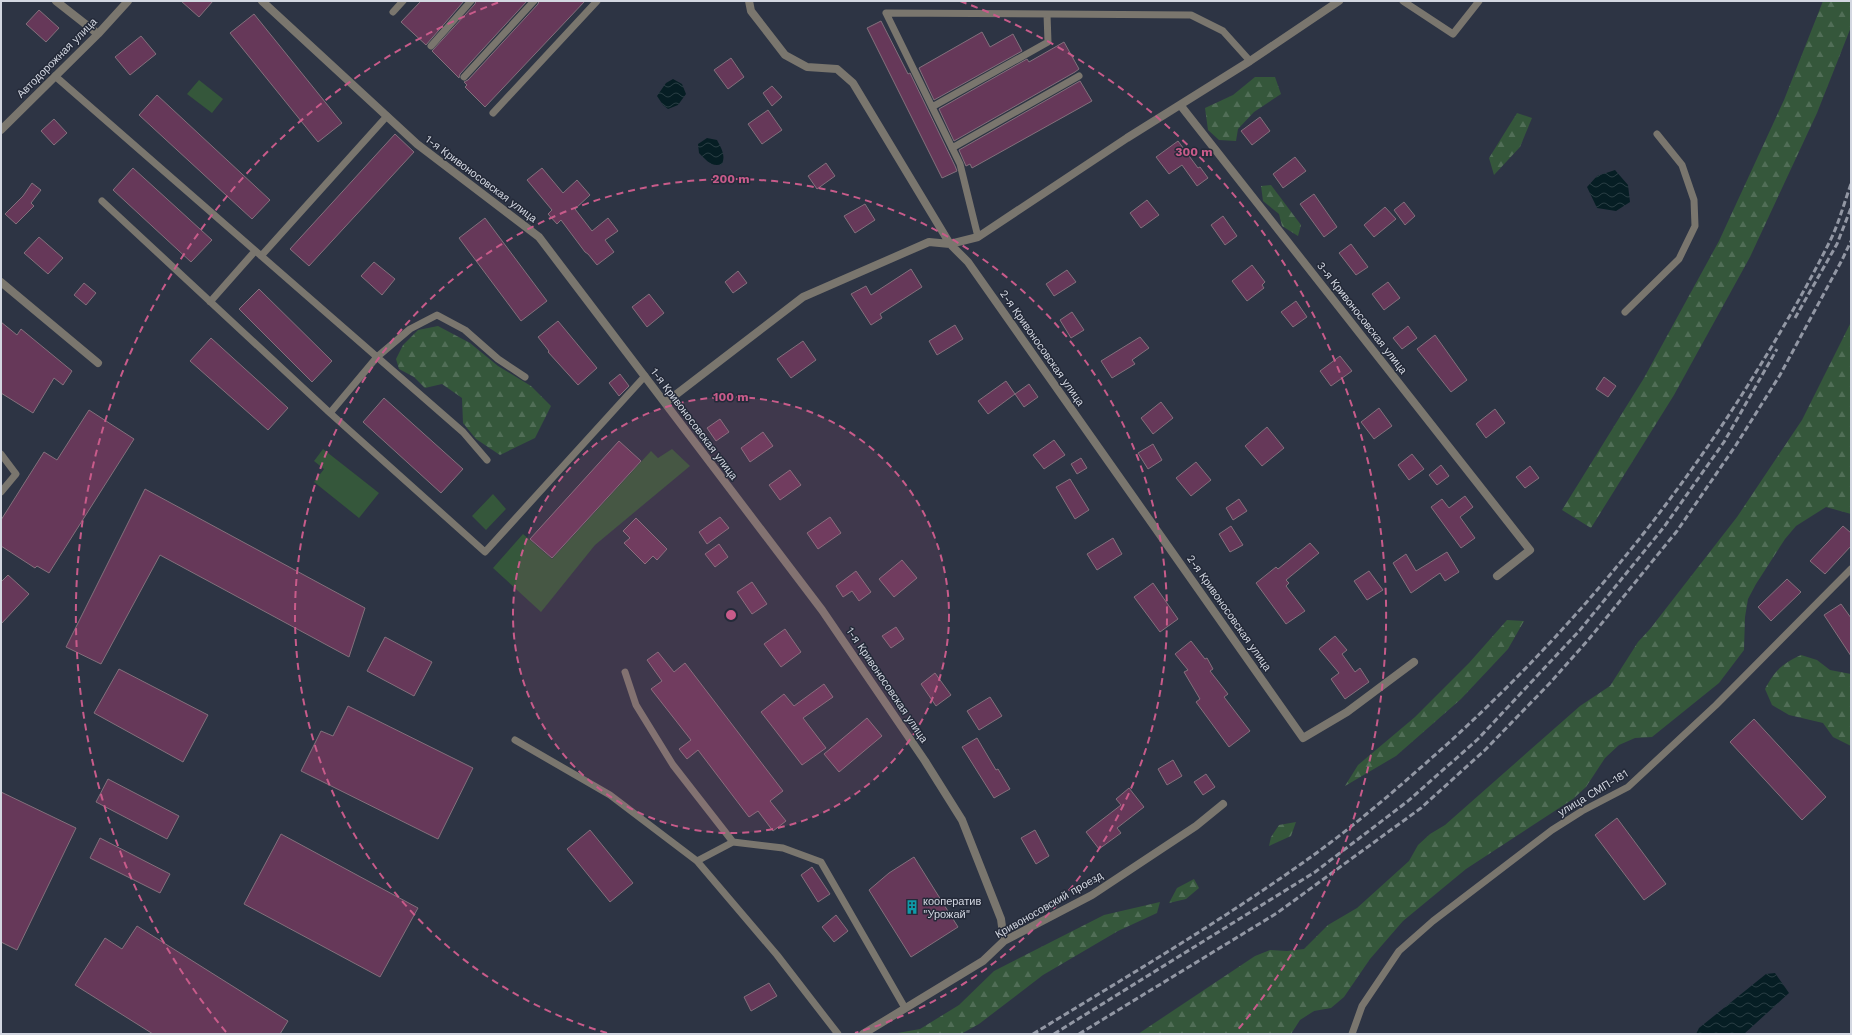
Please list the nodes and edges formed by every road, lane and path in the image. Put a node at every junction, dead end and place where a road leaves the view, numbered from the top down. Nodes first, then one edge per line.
1 (56, 1) edge
2 (128, 1) edge
3 (262, 1) edge
4 (403, 1) edge
5 (471, 1) edge
6 (534, 1) edge
7 (597, 1) edge
8 (749, 1) edge
9 (1339, 1) edge
10 (1403, 1) edge
11 (1479, 1) edge
12 (1412, 3) edge
13 (393, 12) dead end
14 (1047, 14) junction
15 (98, 34) junction
16 (431, 46) dead end
17 (1250, 61) junction
18 (55, 76) junction
19 (1079, 76) dead end
20 (464, 77) dead end
21 (1181, 106) junction
22 (932, 107) junction
23 (493, 113) dead end
24 (387, 116) junction
25 (3, 125) edge
26 (1657, 134) dead end
27 (952, 148) junction
28 (102, 201) dead end
29 (978, 238) junction
30 (950, 244) junction
31 (255, 251) junction
32 (261, 256) junction
33 (1, 282) edge
34 (210, 302) junction
35 (1625, 312) dead end
36 (377, 357) junction
37 (98, 363) dead end
38 (645, 376) junction
39 (525, 377) dead end
40 (665, 403) junction
41 (330, 413) junction
42 (1, 454) edge
43 (487, 460) dead end
44 (1, 492) edge
45 (1851, 569) edge
46 (1497, 576) dead end
47 (1414, 662) dead end
48 (625, 672) dead end
49 (515, 740) dead end
50 (1222, 804) dead end
51 (733, 842) junction
52 (697, 861) junction
53 (1004, 941) junction
54 (905, 1008) junction
55 (838, 1034) edge
56 (863, 1034) edge
57 (1352, 1034) edge

1 - 15 street
2 - 15 street, Автодорожная улица
3 - 24 street, 1-я Кривоносовская улица
4 - 13 lane
5 - 16 lane
6 - 20 lane
7 - 23 lane
8 - 30 street, 2-я Кривоносовская улица
9 - 17 street
10 - 12 lane
11 - 12 lane
14 - 17 lane
14 - 22 lane
14 - 22 lane
15 - 18 street, Автодорожная улица
17 - 21 street
18 - 25 street, Автодорожная улица
18 - 31 lane
19 - 27 lane
21 - 29 street
21 - 46 street, 3-я Кривоносовская улица
22 - 27 lane
24 - 32 lane
24 - 38 street, 1-я Кривоносовская улица
26 - 35 lane
27 - 29 lane
28 - 34 lane
29 - 30 street
30 - 40 street
30 - 47 street, 2-я Кривоносовская улица
31 - 32 lane
31 - 34 lane
32 - 36 lane
33 - 37 street
34 - 41 lane
36 - 39 lane
36 - 41 lane
36 - 43 lane
38 - 40 street, 1-я Кривоносовская улица
38 - 41 lane
40 - 53 street, 1-я Кривоносовская улица
42 - 44 lane
45 - 57 lane, улица СМП-181
48 - 51 lane
49 - 52 lane
50 - 53 street, Кривоносовский проезд
51 - 52 lane
51 - 54 lane
52 - 55 lane
53 - 54 street, Кривоносовский проезд
54 - 56 street, Кривоносовский проезд

